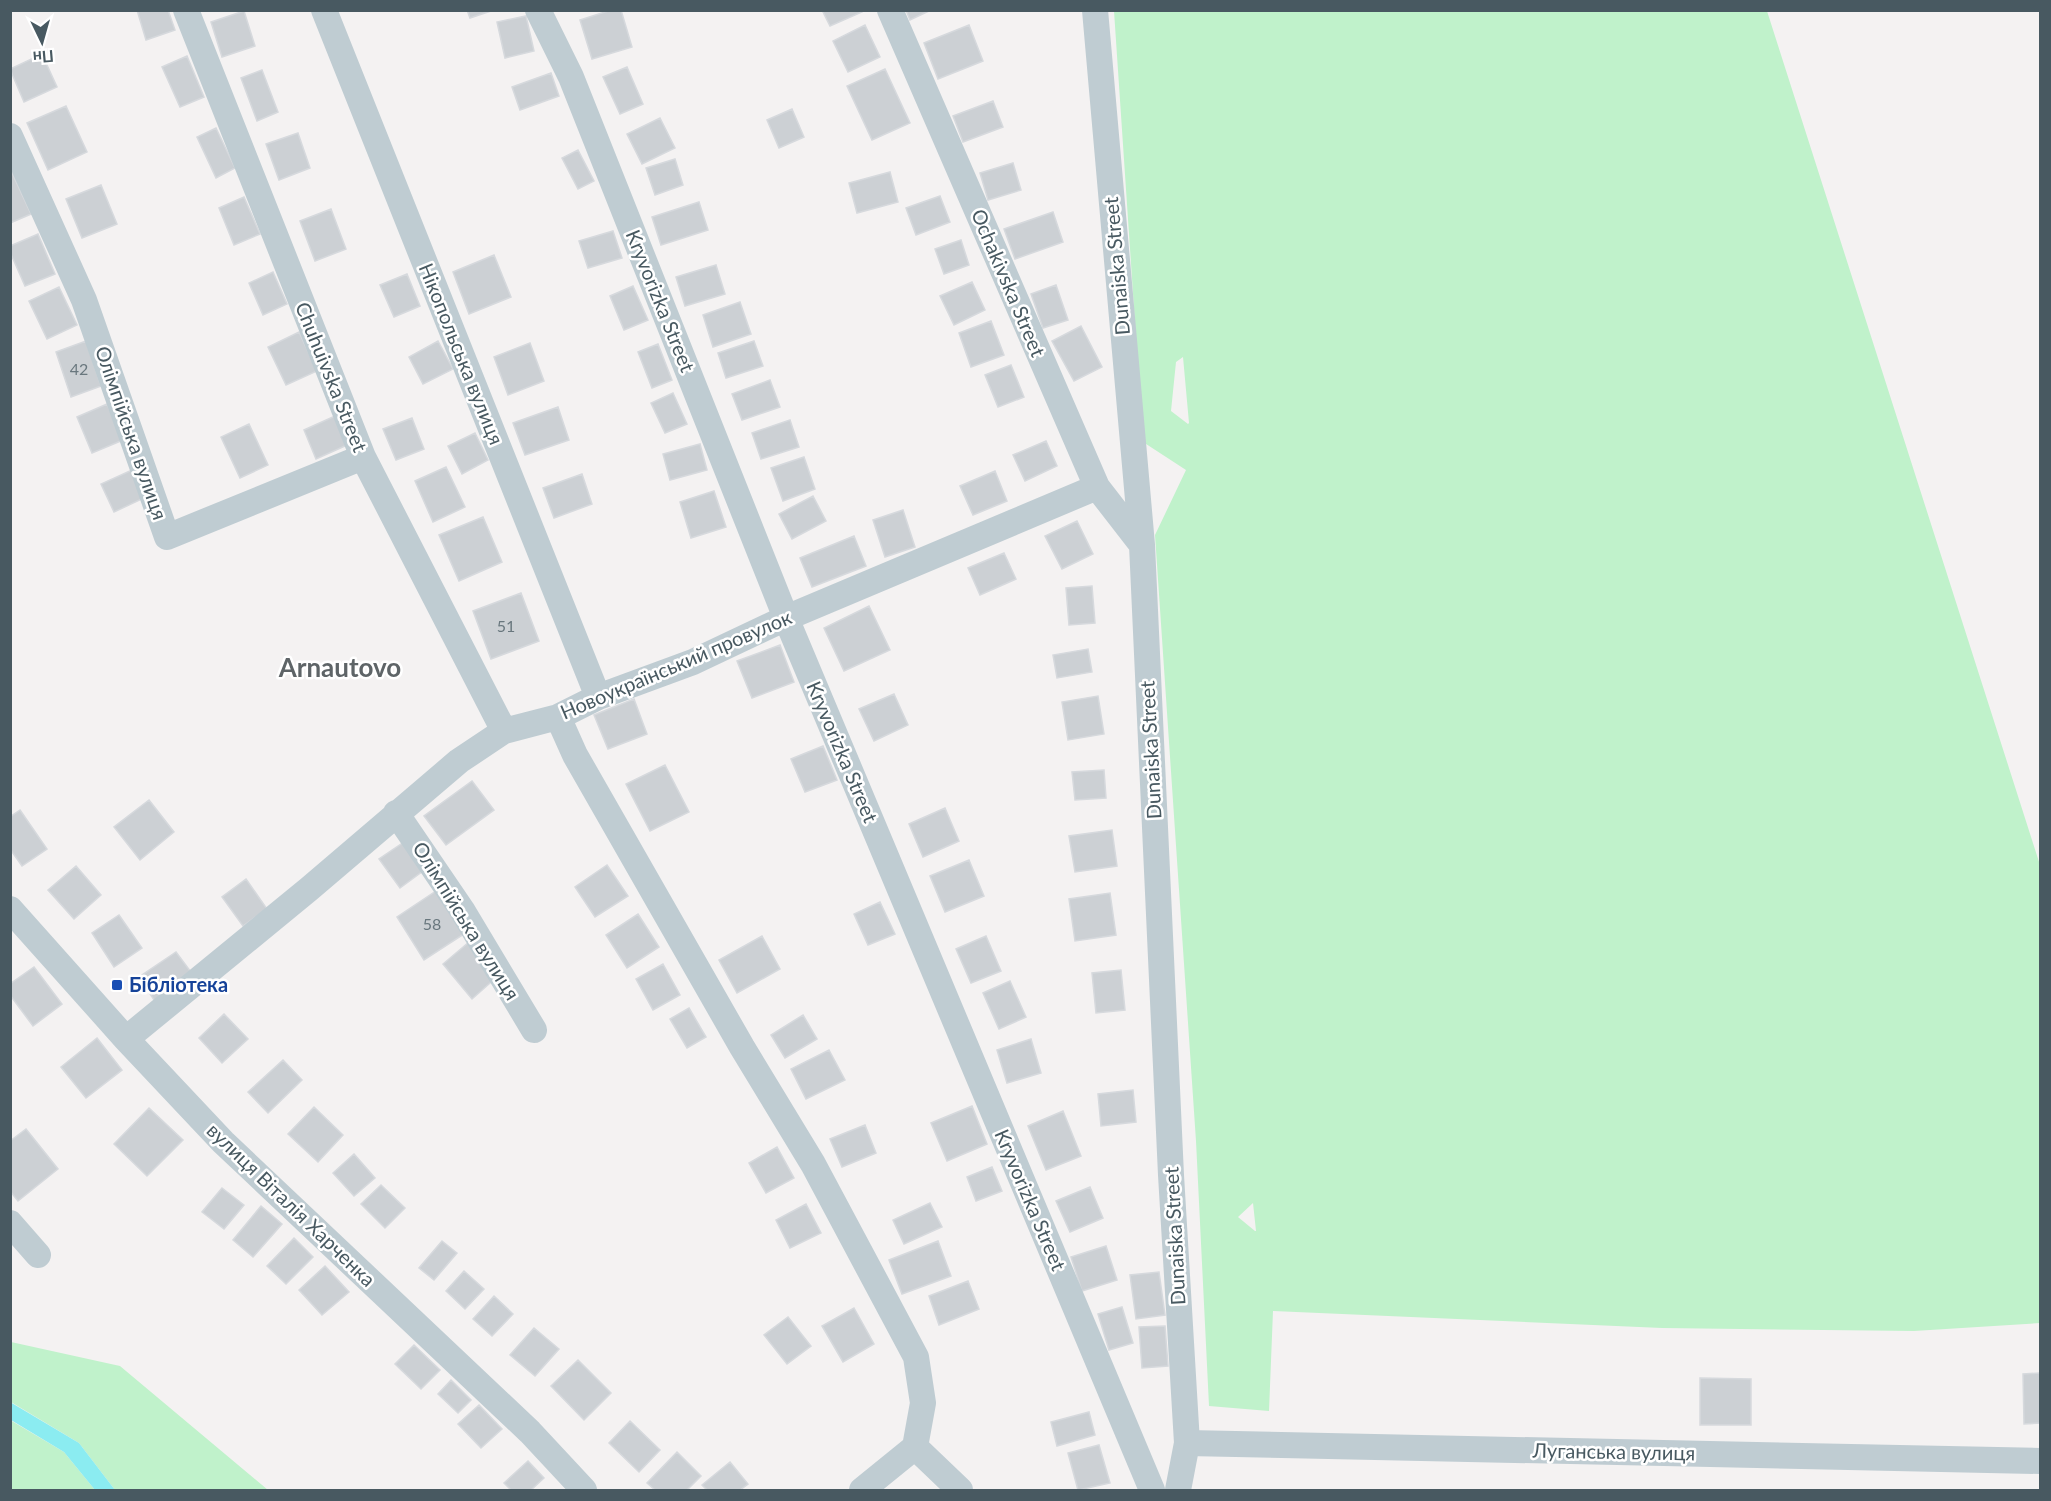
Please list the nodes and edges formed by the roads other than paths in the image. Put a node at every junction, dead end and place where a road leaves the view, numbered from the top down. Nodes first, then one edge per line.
1 (186, 10) edge
2 (324, 10) edge
3 (538, 10) edge
4 (890, 10) edge
5 (1095, 10) edge
6 (10, 136) edge
7 (363, 456) junction
8 (1097, 487) junction
9 (1142, 545) junction
10 (786, 618) junction
11 (598, 697) junction
12 (558, 717) junction
13 (504, 731) junction
14 (396, 813) junction
15 (10, 909) edge
16 (534, 1030) dead end
17 (126, 1039) junction
18 (10, 1223) edge
19 (38, 1255) dead end
20 (1187, 1443) junction
21 (915, 1447) junction
22 (2040, 1461) edge
23 (584, 1491) edge
24 (862, 1491) edge
25 (960, 1491) edge
26 (1152, 1491) edge
27 (1178, 1491) edge

1 - 7 street, Chuhuivska Street
2 - 11 street, Нікопольська вулиця
3 - 10 street, Kryvorizka Street
4 - 8 street, Ochakivska Street
5 - 9 street, Dunaiska Street
6 - 7 street, Олімпійська вулиця
7 - 13 street, Chuhuivska Street
8 - 9 street, Ochakivska Street
8 - 10 street, Новоукраїнський провулок
9 - 20 street, Dunaiska Street
10 - 11 street, Новоукраїнський провулок
10 - 26 street, Kryvorizka Street
11 - 12 street, Новоукраїнський провулок
12 - 13 street, Новоукраїнський провулок
12 - 21 street
13 - 14 street, Новоукраїнський провулок
14 - 16 street, Олімпійська вулиця
14 - 17 street, Новоукраїнський провулок
15 - 17 street, вулиця Віталія Харченка
17 - 23 street, вулиця Віталія Харченка
18 - 19 street
20 - 22 street, Луганська вулиця
20 - 27 street, Dunaiska Street
21 - 24 street
21 - 25 street

